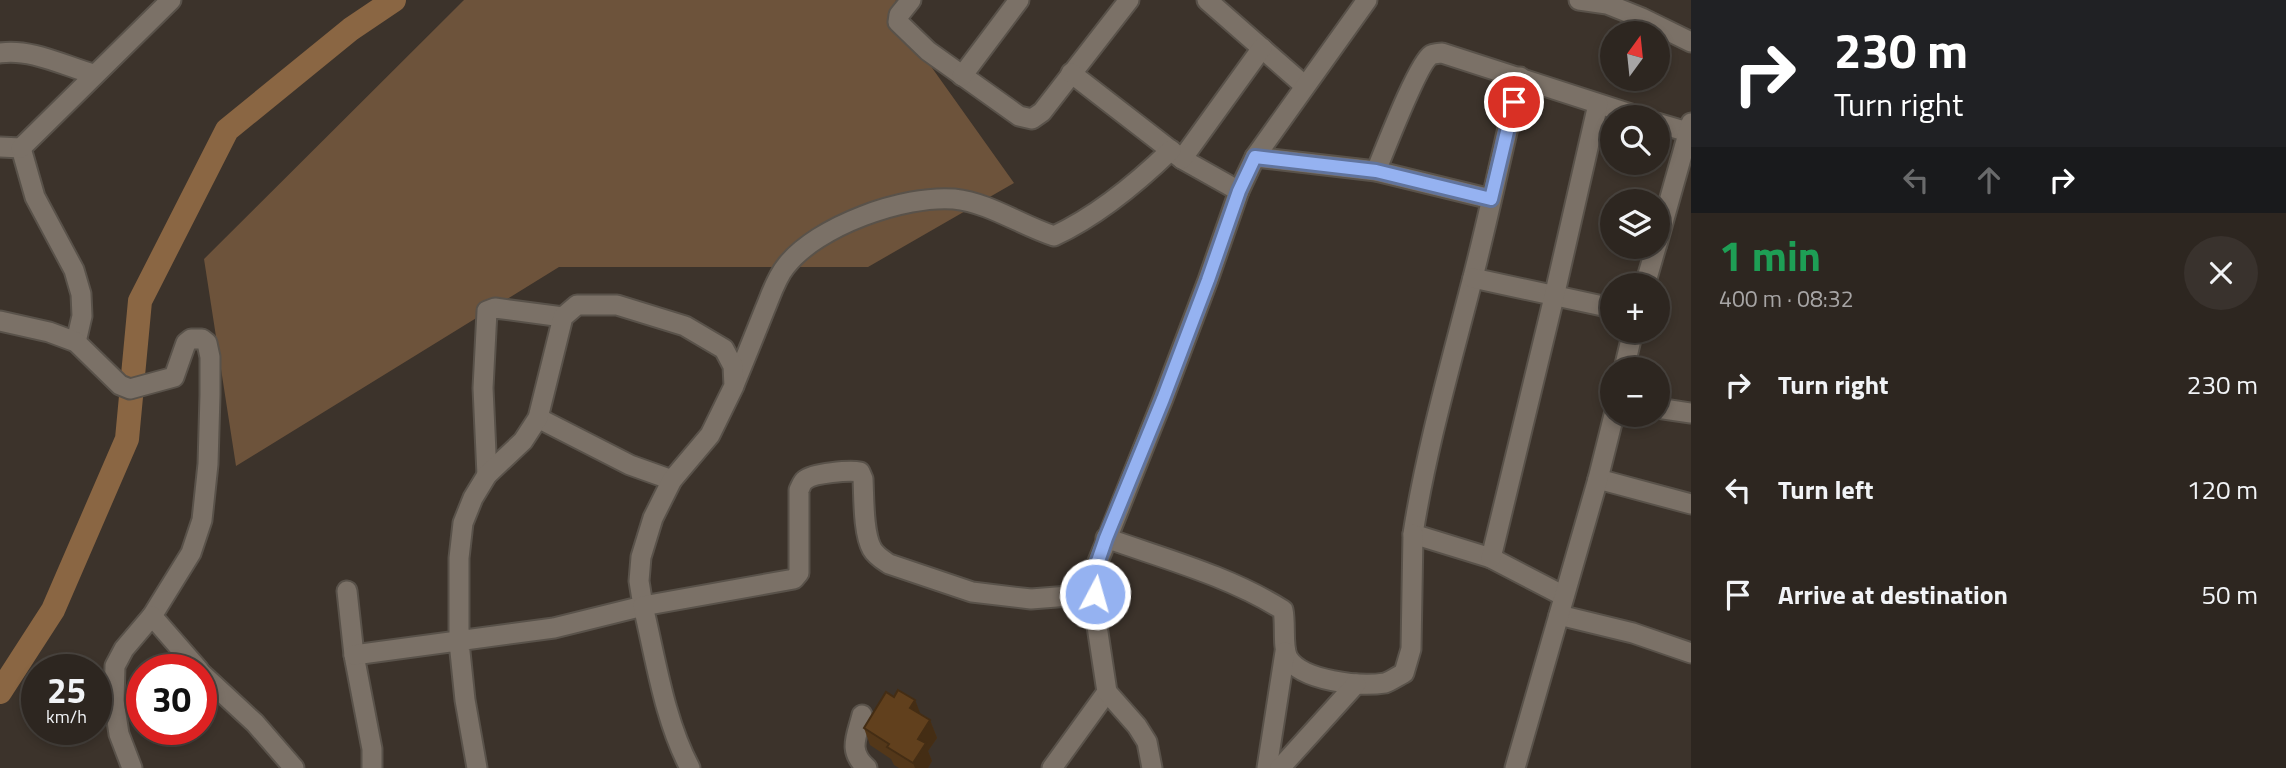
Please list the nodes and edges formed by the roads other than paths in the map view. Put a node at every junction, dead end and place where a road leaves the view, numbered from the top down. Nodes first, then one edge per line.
1 (171, 0) edge
2 (911, 0) edge
3 (1019, 0) edge
4 (1129, 0) edge
5 (1207, 0) edge
6 (1367, 0) edge
7 (1579, 0) edge
8 (1609, 2) edge
9 (1691, 42) edge
10 (1262, 48) junction
11 (0, 53) edge
12 (1071, 73) junction
13 (93, 75) junction
14 (962, 76) junction
15 (1520, 77) junction
16 (1305, 86) junction
17 (1598, 104) junction
18 (1601, 105) edge
19 (1670, 124) edge
20 (1690, 128) edge
21 (0, 147) edge
22 (21, 148) junction
23 (1177, 155) junction
24 (1255, 157) junction
25 (1376, 171) junction
26 (1239, 191) junction
27 (1491, 199) junction
28 (1670, 199) edge
29 (1473, 278) junction
30 (1554, 297) junction
31 (1600, 306) edge
32 (563, 317) junction
33 (0, 321) edge
34 (76, 342) junction
35 (734, 386) junction
36 (1670, 410) edge
37 (1691, 413) edge
38 (538, 418) junction
39 (1611, 427) edge
40 (487, 475) junction
41 (1598, 479) junction
42 (672, 480) junction
43 (1691, 504) edge
44 (1413, 534) junction
45 (1106, 538) junction
46 (1491, 558) junction
47 (347, 591) dead end
48 (1095, 594) junction
49 (1564, 596) junction
50 (643, 607) junction
51 (1559, 615) junction
52 (152, 616) junction
53 (458, 642) junction
54 (1285, 652) junction
55 (1691, 653) edge
56 (185, 654) edge
57 (354, 655) junction
58 (1356, 684) junction
59 (217, 688) edge
60 (1107, 692) junction
61 (862, 715) dead end
62 (132, 768) edge
63 (294, 768) edge
64 (372, 768) edge
65 (477, 768) edge
66 (690, 768) edge
67 (867, 768) edge
68 (1052, 768) edge
69 (1153, 768) edge
70 (1268, 768) edge
71 (1280, 768) edge
72 (1515, 768) edge

1 - 13 street
2 - 14 street
3 - 14 street
4 - 12 street
5 - 10 street
6 - 16 street
7 - 8 street
8 - 9 street
10 - 16 street
10 - 23 street
11 - 13 street
12 - 14 street
12 - 23 street
13 - 22 street
15 - 17 street
15 - 25 street
15 - 27 street
16 - 24 street
17 - 18 street
17 - 30 street
19 - 20 street
20 - 28 street
21 - 22 street
22 - 34 street
23 - 26 street
23 - 35 street
24 - 25 street
24 - 26 street
25 - 27 street
26 - 45 street
27 - 29 street
29 - 30 street
29 - 44 street
30 - 31 street
30 - 46 street
32 - 35 street
32 - 38 street
32 - 40 street
33 - 34 street
34 - 52 street
35 - 42 street
36 - 37 street
38 - 40 street
38 - 42 street
39 - 41 street
40 - 53 street
41 - 43 street
41 - 49 street
42 - 50 street
44 - 46 street
44 - 58 street
45 - 48 street
45 - 54 street
46 - 49 street
47 - 57 street
48 - 50 street
48 - 60 street
49 - 51 street
50 - 53 street
50 - 66 street
51 - 55 street
51 - 72 street
52 - 56 street
52 - 62 street
53 - 57 street
53 - 65 street
54 - 58 street
54 - 70 street
57 - 64 street
58 - 71 street
59 - 63 street
60 - 68 street
60 - 69 street
61 - 67 street

